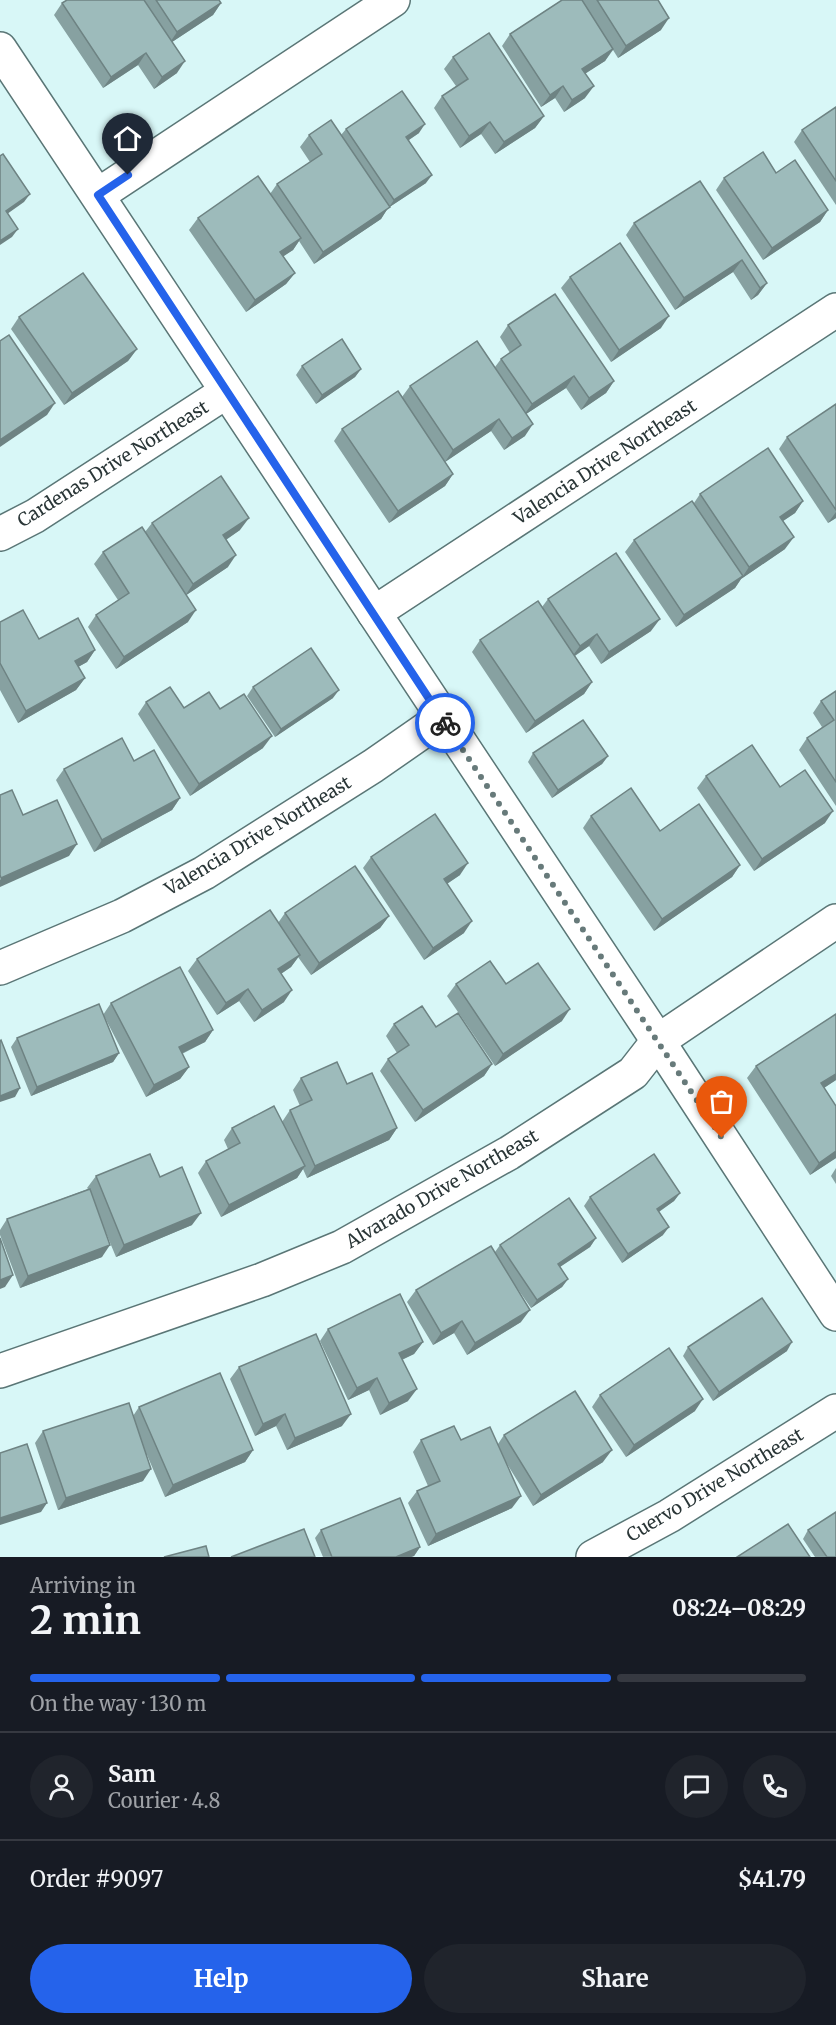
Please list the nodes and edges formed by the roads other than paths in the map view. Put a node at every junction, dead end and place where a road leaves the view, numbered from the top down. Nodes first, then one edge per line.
1 (393, 0) edge
2 (2, 58) edge
3 (98, 195) junction
4 (836, 310) edge
5 (226, 392) junction
6 (0, 534) edge
7 (374, 613) junction
8 (442, 718) junction
9 (836, 921) edge
10 (0, 968) edge
11 (658, 1041) junction
12 (836, 1314) edge
13 (0, 1371) edge
14 (836, 1411) edge
15 (593, 1557) edge

1 - 3 street
2 - 3 street
3 - 5 street
4 - 7 street, Valencia Drive Northeast
5 - 6 street, Cardenas Drive Northeast
5 - 7 street
7 - 8 street
8 - 10 street, Valencia Drive Northeast
8 - 11 street
9 - 11 street, Alvarado Drive Northeast
11 - 12 street
11 - 13 street, Alvarado Drive Northeast
14 - 15 street, Cuervo Drive Northeast

